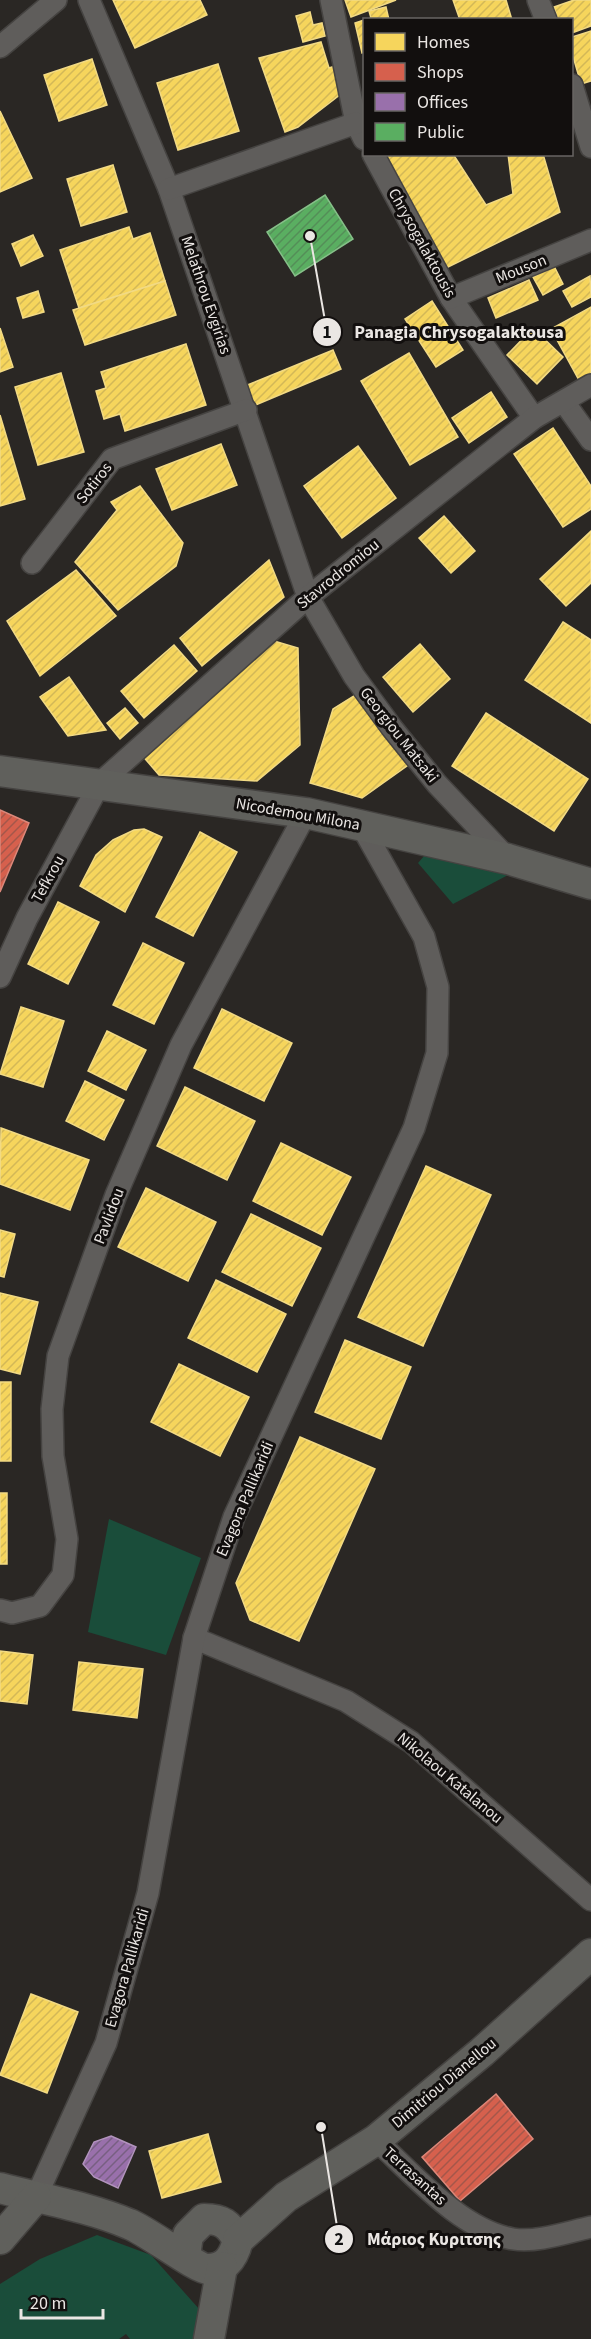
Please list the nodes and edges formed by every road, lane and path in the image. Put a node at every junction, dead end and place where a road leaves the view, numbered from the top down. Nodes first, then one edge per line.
1 (56, 0) edge
2 (88, 0) edge
3 (331, 0) edge
4 (538, 0) edge
5 (545, 18) edge
6 (0, 47) edge
7 (573, 88) edge
8 (360, 131) edge
9 (591, 145) edge
10 (374, 156) edge
11 (169, 189) junction
12 (591, 240) edge
13 (451, 298) junction
14 (591, 385) edge
15 (564, 402) junction
16 (246, 410) junction
17 (534, 418) junction
18 (591, 440) edge
19 (32, 563) dead end
20 (308, 597) junction
21 (0, 771) edge
22 (100, 783) junction
23 (306, 813) junction
24 (361, 825) junction
25 (508, 859) junction
26 (591, 884) edge
27 (0, 977) edge
28 (0, 1610) edge
29 (194, 1638) junction
30 (591, 1900) edge
31 (591, 1954) edge
32 (376, 2140) junction
33 (0, 2188) edge
34 (36, 2197) junction
35 (130, 2224) junction
36 (218, 2227) junction
37 (591, 2227) edge
38 (0, 2239) edge
39 (185, 2256) junction
40 (222, 2266) junction
41 (209, 2339) edge

1 - 6 street
2 - 11 street, Melathrou Evgirias
3 - 8 street
4 - 5 street
7 - 9 street
8 - 11 street
10 - 13 street, Chrysogalaktousis
11 - 16 street, Melathrou Evgirias
12 - 13 street, Mouson
13 - 17 street, Chrysogalaktousis
14 - 15 street, Stavrodromiou
15 - 17 street, Stavrodromiou
15 - 18 street
16 - 19 street, Sotiros
16 - 20 street, Melathrou Evgirias
17 - 20 street, Stavrodromiou
20 - 22 street, Stavrodromiou
20 - 25 street, Georgiou Matsaki
21 - 22 street, Nicodemou Milona
22 - 23 street, Nicodemou Milona
22 - 27 street, Tefkrou
23 - 24 street, Nicodemou Milona
23 - 28 street, Pavlidou
24 - 25 street, Nicodemou Milona
24 - 29 street, Evagora Pallikaridi
25 - 26 street, Nicodemou Milona
29 - 30 street, Nikolaou Katalanou
29 - 34 street, Evagora Pallikaridi
31 - 32 street, Dimitriou Dianellou
32 - 36 street, Dimitriou Dianellou
32 - 37 street, Terrasantas
33 - 34 street
34 - 35 street
34 - 38 street
35 - 36 street
35 - 39 street
36 - 39 street
36 - 40 street
39 - 40 street
40 - 41 street

